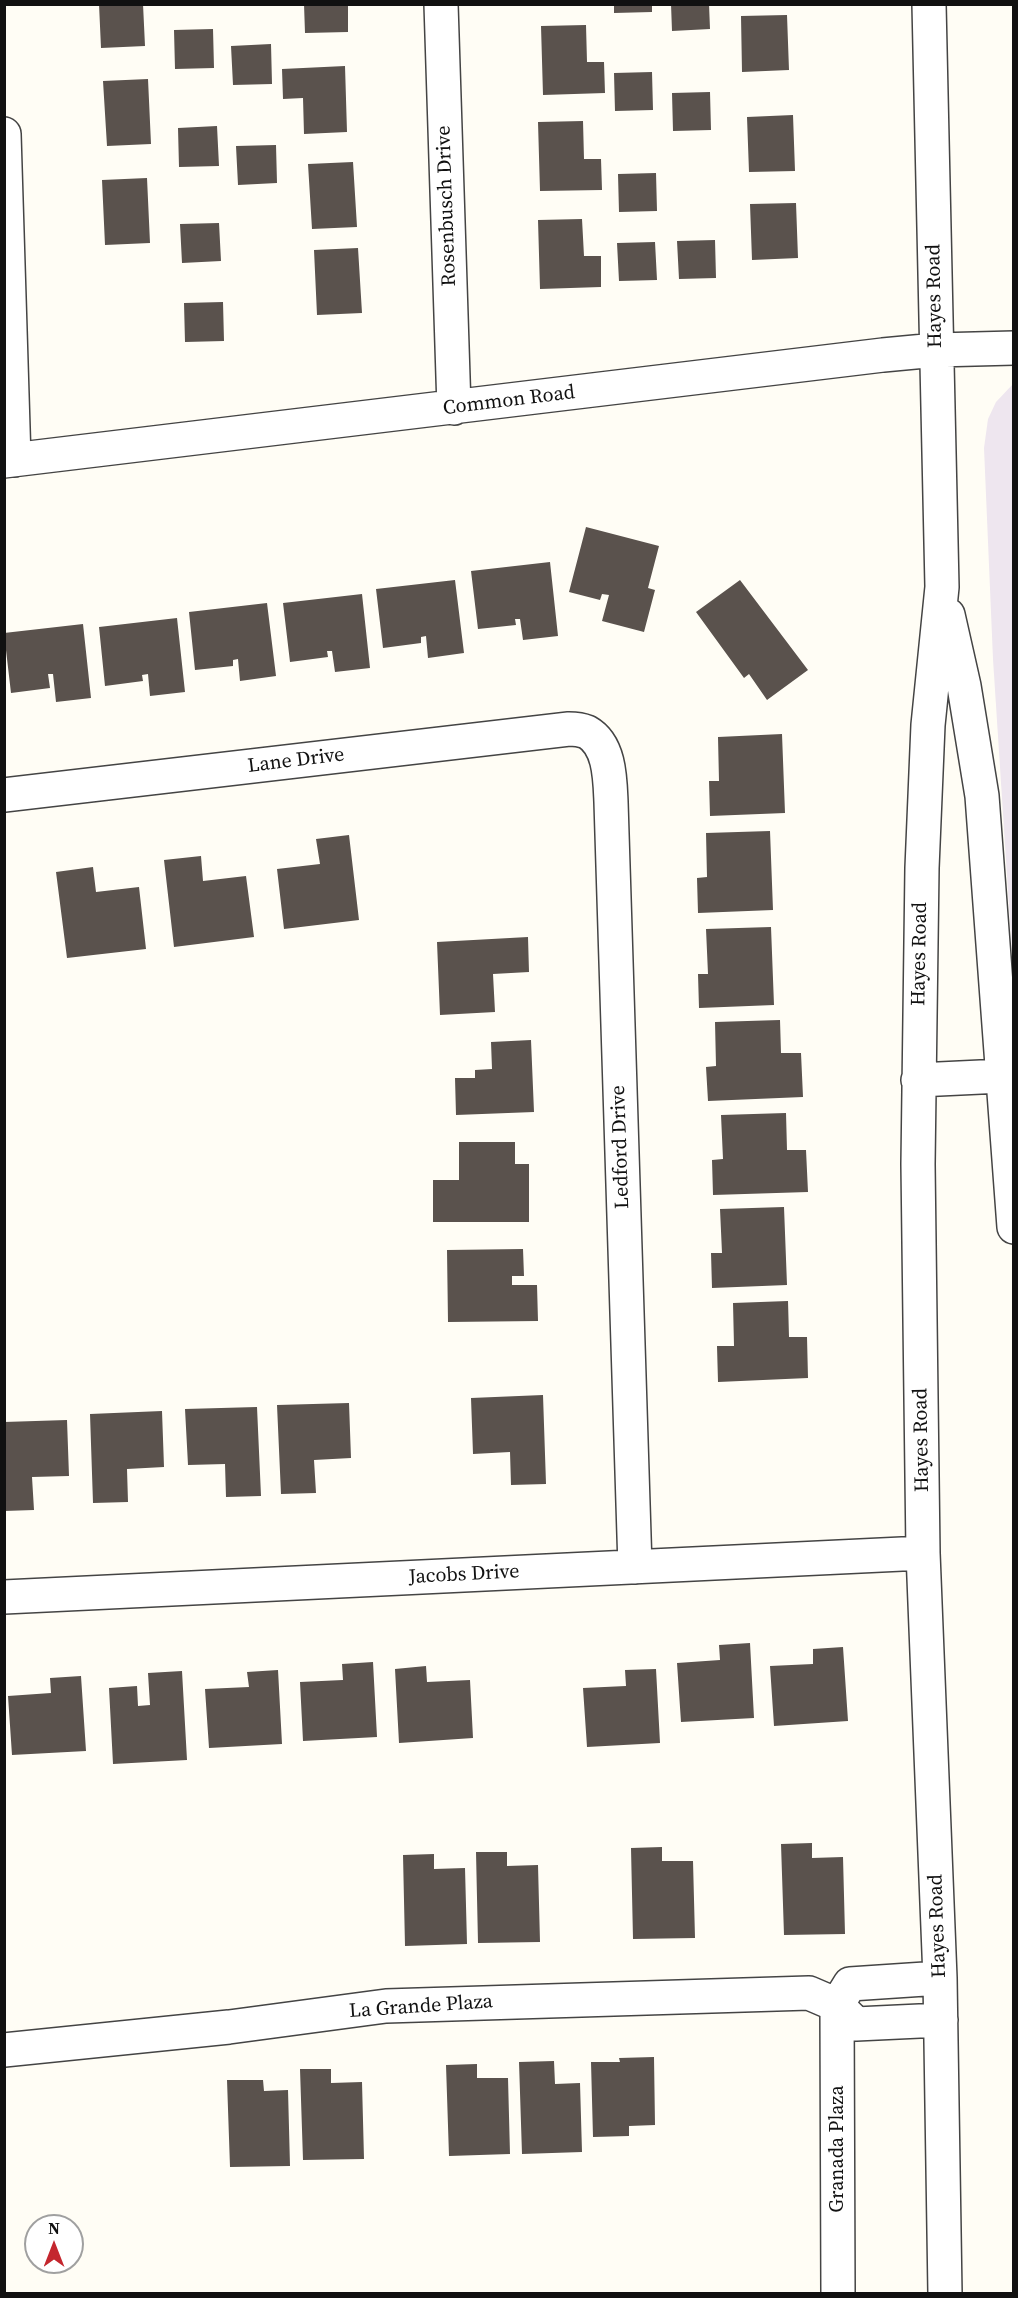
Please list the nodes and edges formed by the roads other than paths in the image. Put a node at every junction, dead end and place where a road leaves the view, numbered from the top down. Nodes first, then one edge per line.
1 (441, 4) edge
2 (929, 4) edge
3 (4, 134) edge
4 (1014, 348) edge
5 (936, 350) junction
6 (454, 408) junction
7 (9, 461) edge
8 (942, 587) junction
9 (588, 733) joint
10 (4, 795) edge
11 (1002, 1076) junction
12 (918, 1080) junction
13 (1014, 1227) edge
14 (923, 1553) junction
15 (635, 1567) junction
16 (4, 1598) edge
17 (940, 1978) junction
18 (837, 2005) junction
19 (941, 2020) junction
20 (4, 2050) edge
21 (838, 2294) edge
22 (945, 2294) edge

1 - 6 street, Rosenbusch Drive
2 - 5 street, Hayes Road
3 - 7 street
4 - 5 street, Common Road
5 - 6 street, Common Road
5 - 8 street, Hayes Road
6 - 7 street, Common Road
8 - 11 street, Hayes Road
8 - 12 street, Hayes Road
9 - 10 street, Lane Drive
9 - 15 street, Ledford Drive
11 - 12 street
11 - 13 street, Hayes Road
12 - 14 street, Hayes Road
14 - 15 street, Jacobs Drive
14 - 17 street, Hayes Road
15 - 16 street, Jacobs Drive
17 - 18 street
17 - 19 street, Hayes Road
18 - 19 street, La Grande Plaza
18 - 20 street, La Grande Plaza
18 - 21 street, Granada Plaza
19 - 22 street, Hayes Road

